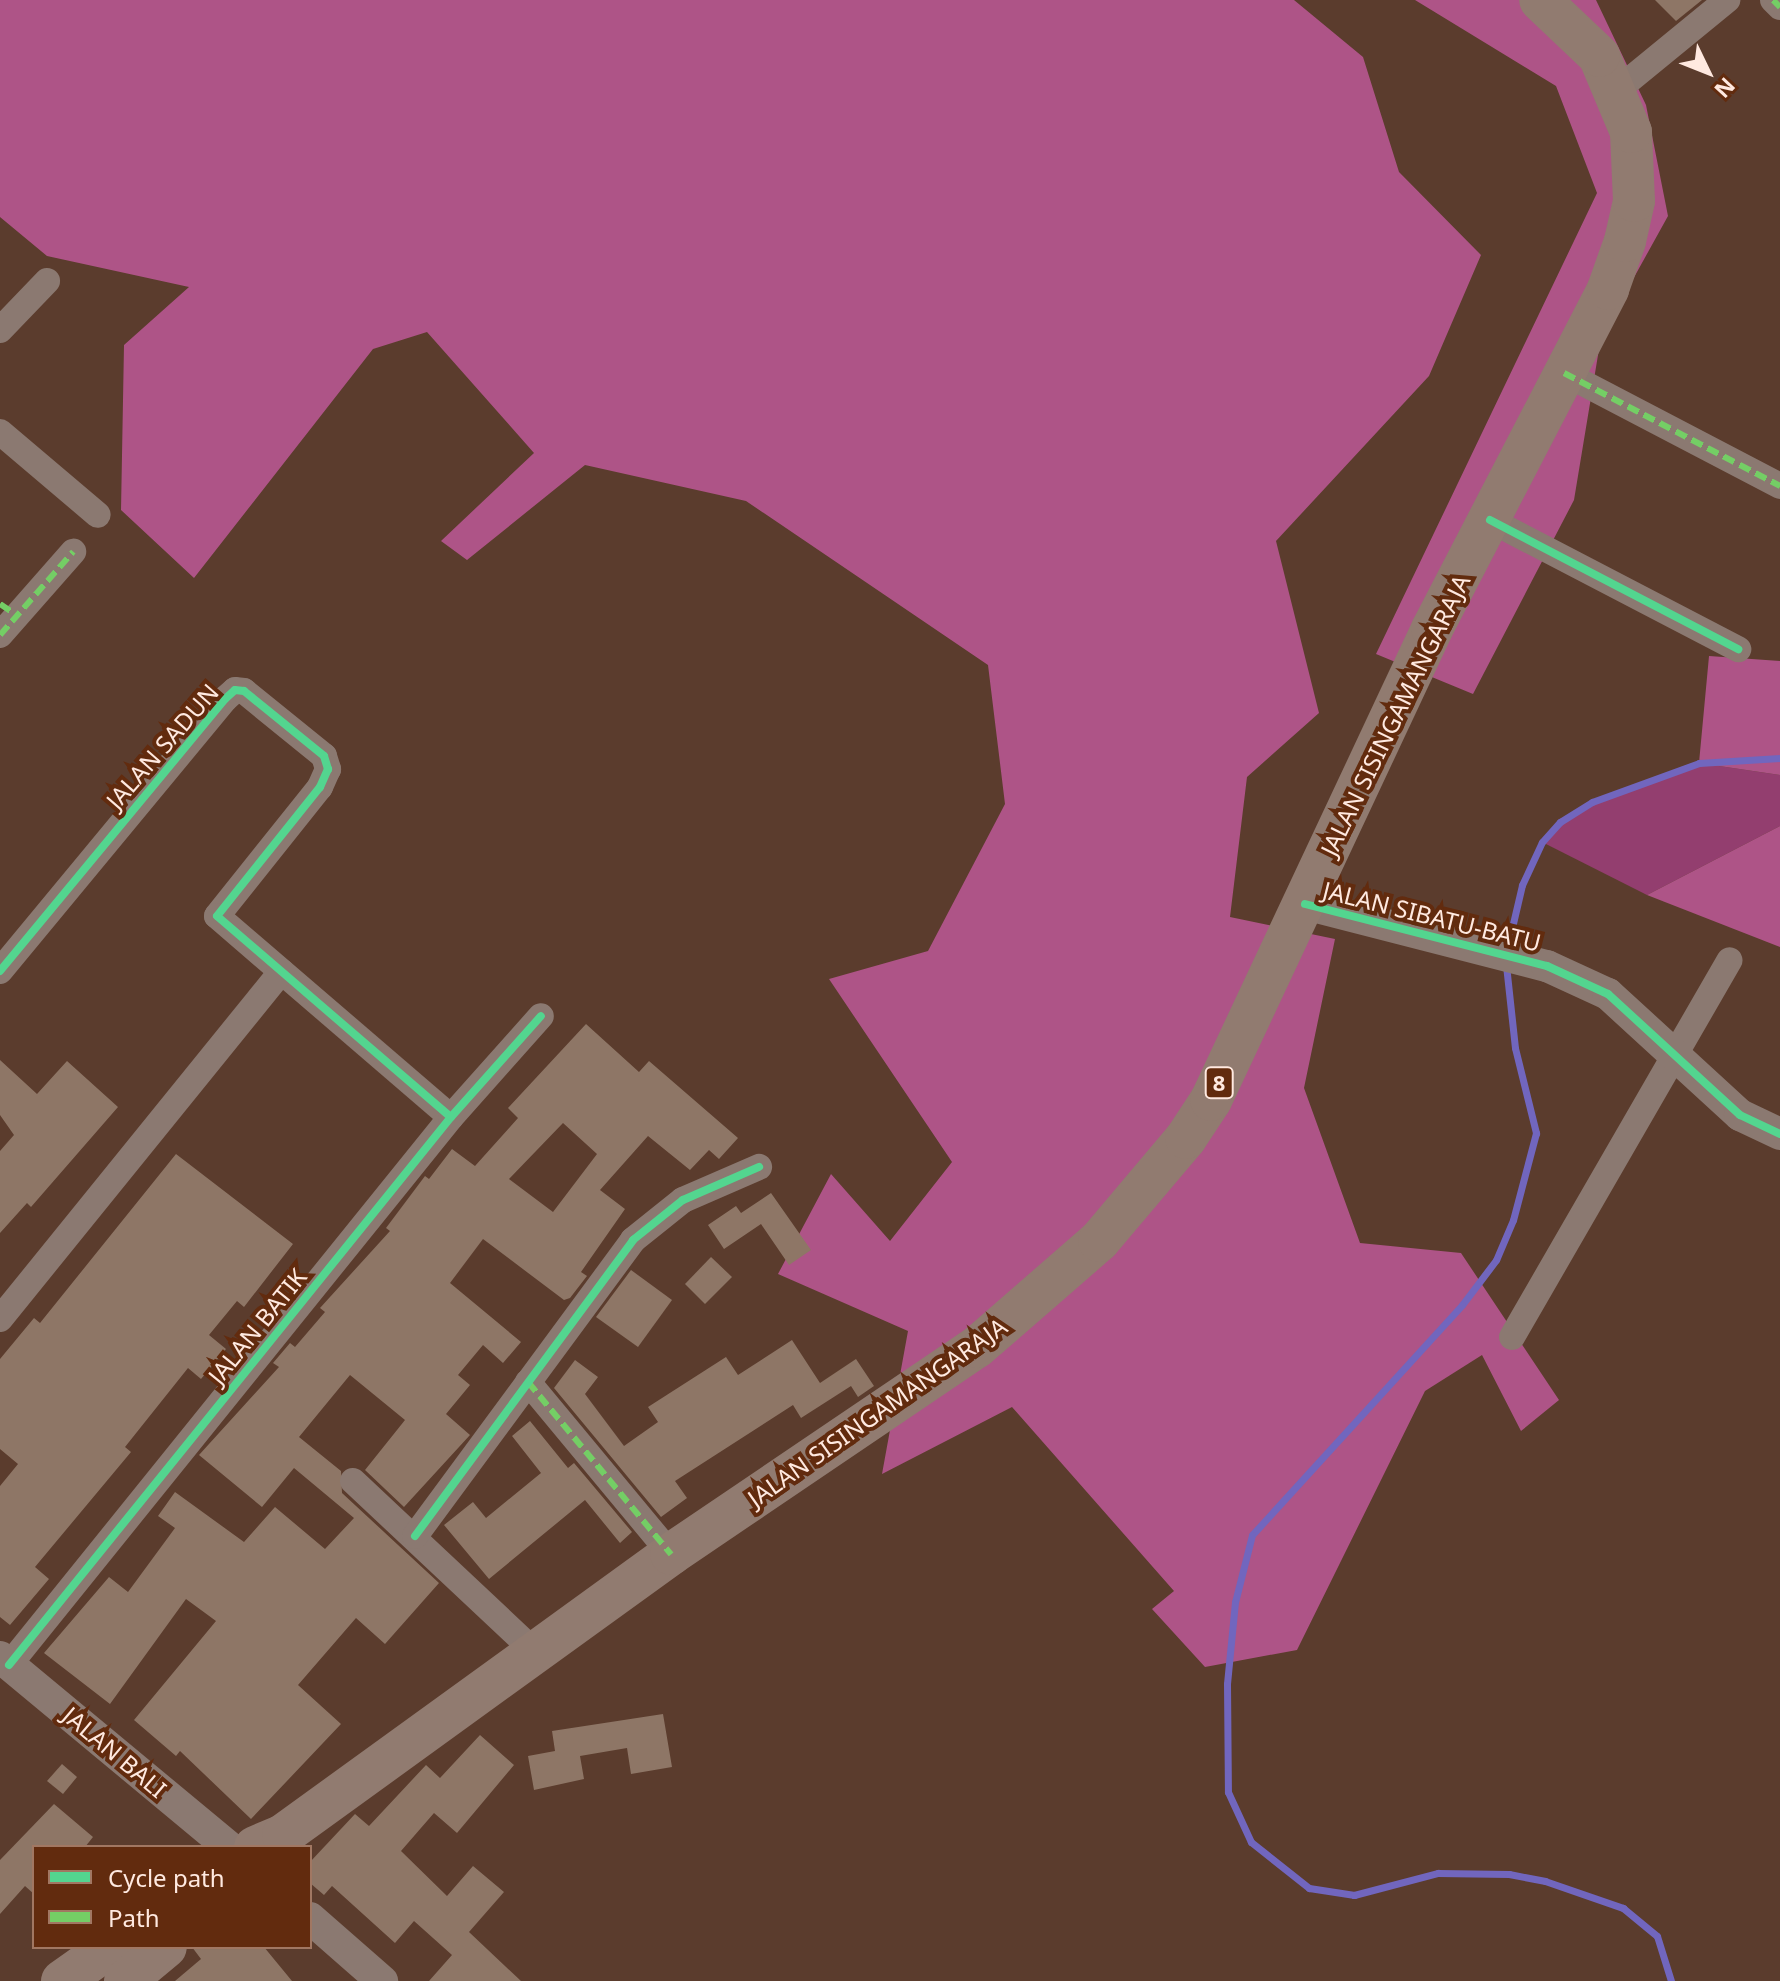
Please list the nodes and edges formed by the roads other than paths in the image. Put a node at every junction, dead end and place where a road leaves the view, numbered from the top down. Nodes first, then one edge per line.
1 (1540, 0) edge
2 (1727, 0) edge
3 (1773, 0) edge
4 (1780, 7) edge
5 (1616, 91) junction
6 (47, 281) dead end
7 (0, 330) edge
8 (1564, 373) junction
9 (0, 432) edge
10 (1780, 486) edge
11 (98, 515) dead end
12 (1490, 520) junction
13 (73, 552) dead end
14 (6, 618) edge
15 (1738, 649) dead end
16 (1305, 904) junction
17 (1730, 960) dead end
18 (0, 971) edge
19 (281, 972) junction
20 (541, 1016) dead end
21 (1675, 1058) junction
22 (451, 1117) junction
23 (1780, 1134) edge
24 (759, 1167) dead end
25 (0, 1319) edge
26 (1512, 1337) dead end
27 (528, 1382) junction
28 (353, 1481) dead end
29 (415, 1536) junction
30 (671, 1554) junction
31 (538, 1655) junction
32 (5, 1661) edge
33 (272, 1843) edge
34 (227, 1845) edge
35 (312, 1920) edge
36 (107, 1949) edge
37 (164, 1949) edge
38 (62, 1981) edge
39 (125, 1981) edge
40 (382, 1981) edge

1 - 5 highway, JALAN SISINGAMANGARAJA / 8
2 - 5 street
3 - 4 street
5 - 8 highway, JALAN SISINGAMANGARAJA / 8
6 - 7 street
8 - 10 street
8 - 12 highway, JALAN SISINGAMANGARAJA / 8
9 - 11 street
12 - 15 street
12 - 16 highway, JALAN SISINGAMANGARAJA / 8
13 - 14 street
16 - 21 street, JALAN SIBATU-BATU
16 - 30 highway, JALAN SISINGAMANGARAJA / 8
17 - 21 street
18 - 19 street, JALAN SADUN
19 - 22 street, JALAN SADUN
19 - 25 street
20 - 22 street, JALAN BATIK
21 - 23 street, JALAN SIBATU-BATU
21 - 26 street
22 - 32 street, JALAN BATIK
24 - 27 street
27 - 29 street
27 - 30 street
28 - 29 street
29 - 31 street
30 - 31 highway, JALAN SISINGAMANGARAJA / 8
31 - 33 highway, JALAN SISINGAMANGARAJA / 8
32 - 34 street, JALAN BALI
35 - 40 street
36 - 38 highway
37 - 39 highway

